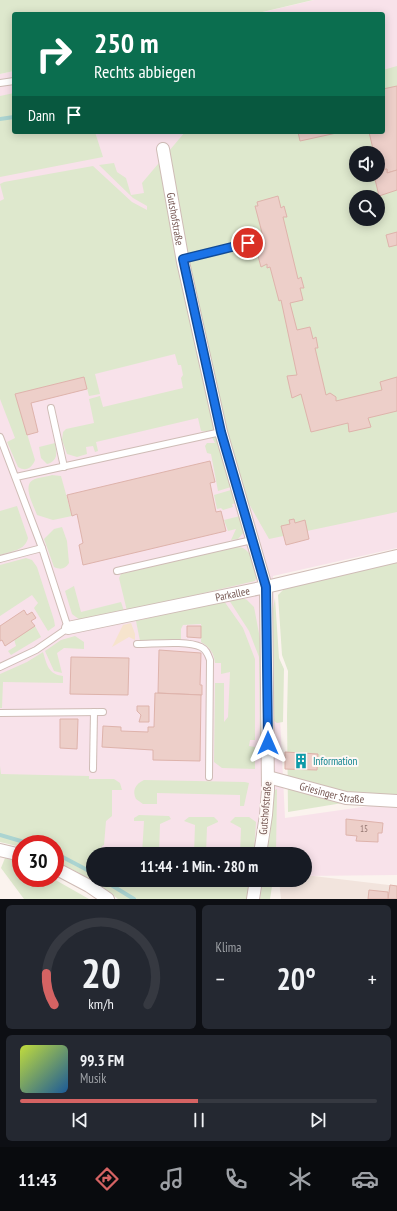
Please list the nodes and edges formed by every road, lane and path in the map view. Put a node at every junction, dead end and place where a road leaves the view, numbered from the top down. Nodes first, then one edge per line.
1 (12, 81) edge
2 (0, 83) edge
3 (163, 149) dead end
4 (248, 243) dead end
5 (183, 259) junction
6 (51, 408) dead end
7 (221, 432) junction
8 (0, 437) edge
9 (64, 467) junction
10 (16, 477) junction
11 (252, 540) junction
12 (42, 548) junction
13 (397, 556) edge
14 (0, 559) edge
15 (117, 571) dead end
16 (266, 587) junction
17 (68, 628) junction
18 (137, 644) dead end
19 (0, 667) edge
20 (94, 712) junction
21 (103, 712) dead end
22 (0, 713) edge
23 (93, 769) dead end
24 (209, 777) dead end
25 (268, 777) junction
26 (397, 801) edge
27 (261, 847) edge
28 (0, 850) edge
29 (12, 853) edge
30 (64, 873) edge
31 (255, 887) edge
32 (108, 899) edge
33 (253, 899) edge

1 - 2 lane
3 - 5 street, Gutshofstraße
4 - 5 lane
5 - 7 street, Gutshofstraße
6 - 9 lane
7 - 9 lane
7 - 11 street, Gutshofstraße
8 - 10 lane
9 - 10 lane
10 - 12 lane
11 - 15 lane
11 - 16 street, Gutshofstraße
12 - 14 lane
12 - 17 lane
13 - 16 street, Parkallee
16 - 17 street, Parkallee
16 - 25 street, Gutshofstraße
17 - 19 lane
18 - 24 lane
20 - 21 lane
20 - 22 lane
20 - 23 lane
25 - 26 street, Griesinger Straße
25 - 27 street, Gutshofstraße
28 - 29 street
30 - 32 street
31 - 33 street

